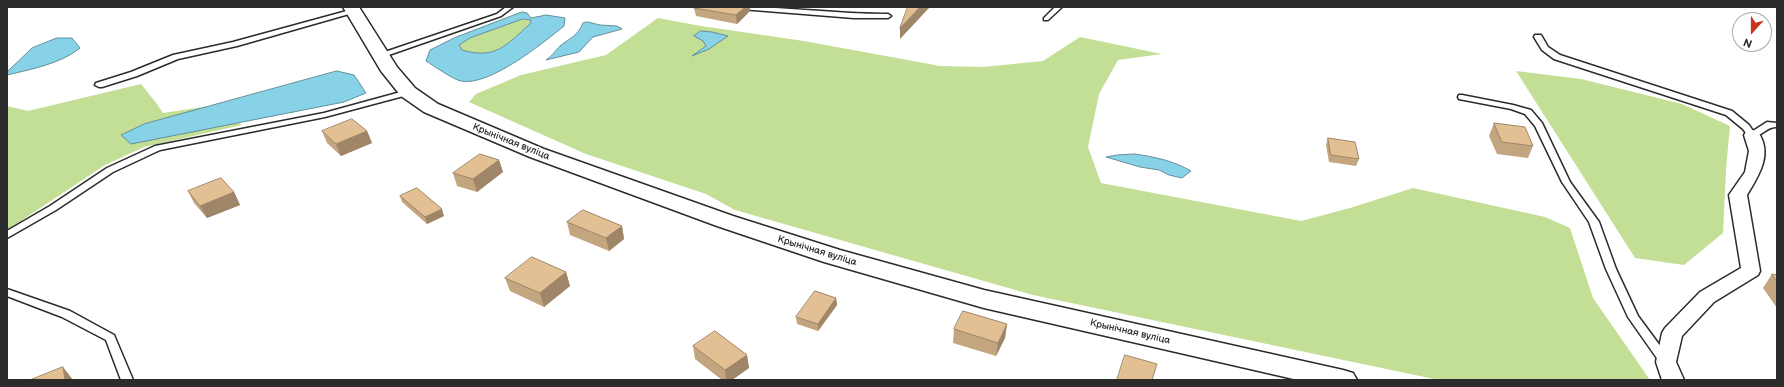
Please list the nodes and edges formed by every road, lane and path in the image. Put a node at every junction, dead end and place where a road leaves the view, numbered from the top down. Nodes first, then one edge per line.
1 (510, 7) edge
2 (741, 7) edge
3 (1059, 7) edge
4 (352, 9) edge
5 (888, 16) dead end
6 (1046, 19) dead end
7 (1538, 37) dead end
8 (380, 55) junction
9 (99, 85) dead end
10 (408, 92) junction
11 (1462, 97) dead end
12 (1777, 125) edge
13 (1752, 135) junction
14 (7, 235) edge
15 (7, 292) edge
16 (1666, 362) junction
17 (127, 380) edge
18 (1343, 380) edge
19 (1673, 380) edge

1 - 8 lane
2 - 5 lane
3 - 6 lane
4 - 8 street, Крынічная вуліца
4 - 9 lane
7 - 13 lane
8 - 10 street, Крынічная вуліца
10 - 14 lane
10 - 18 street, Крынічная вуліца
11 - 16 lane
12 - 13 lane
13 - 16 street
15 - 17 lane
16 - 19 street

